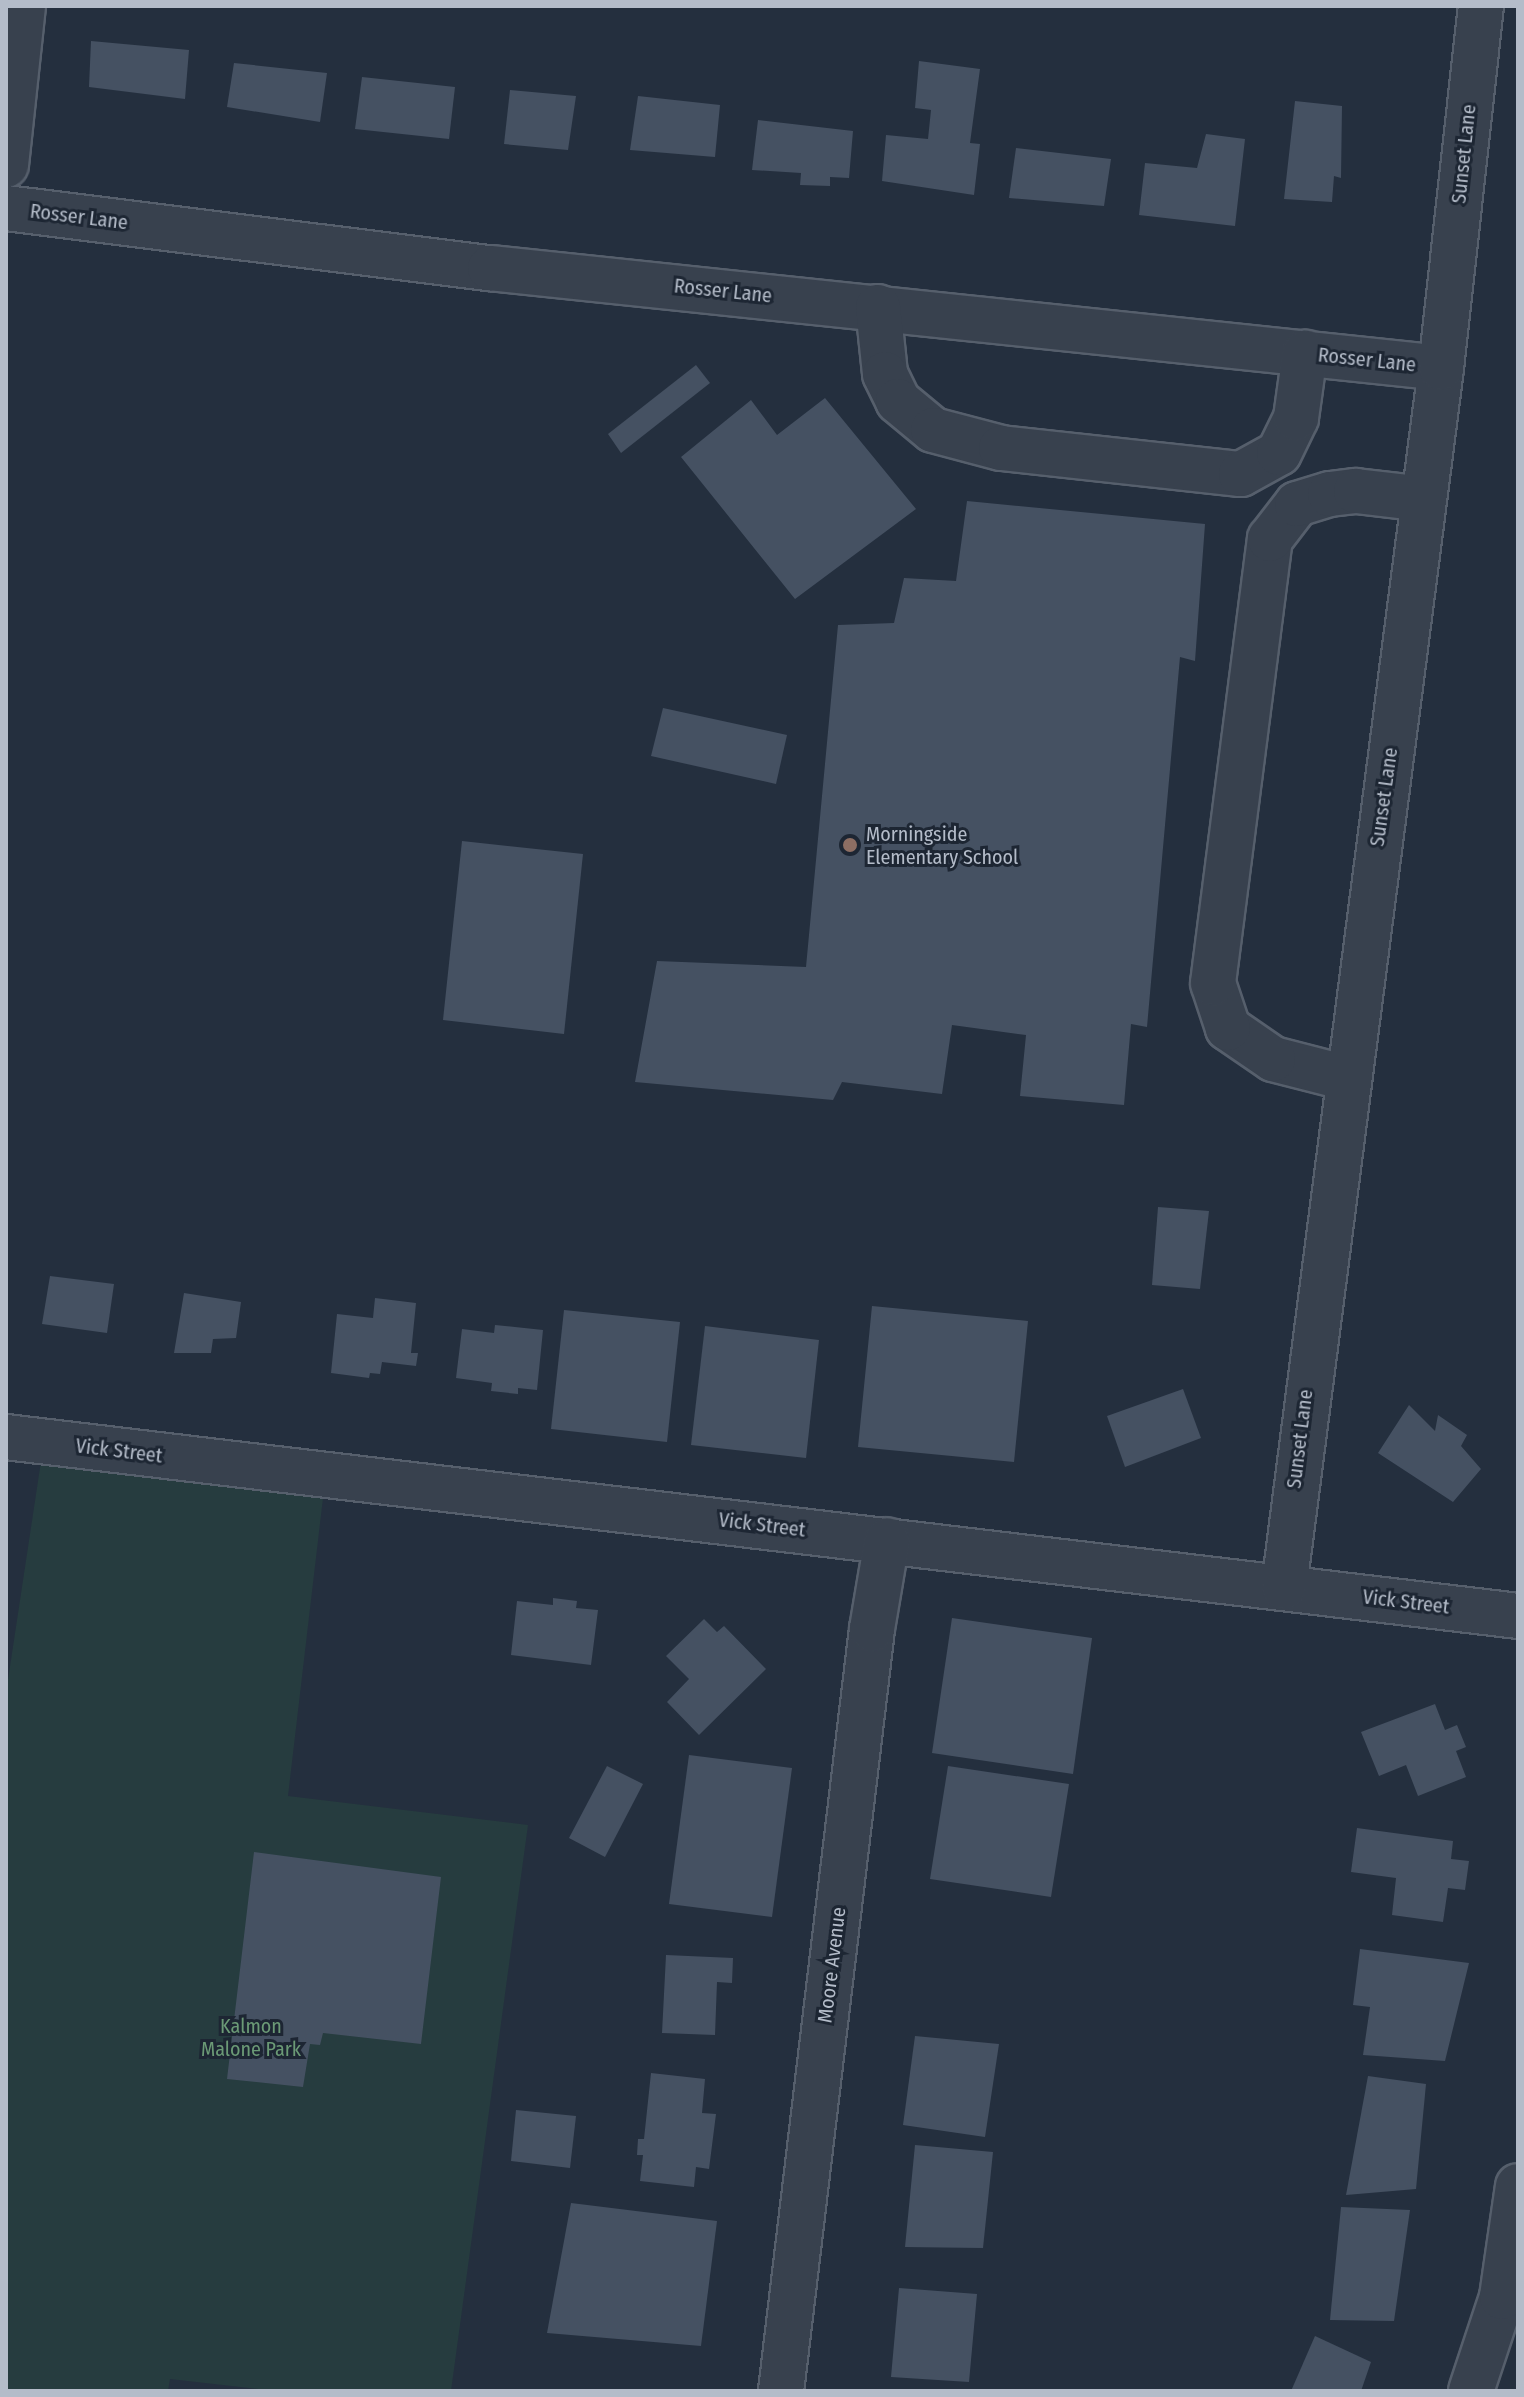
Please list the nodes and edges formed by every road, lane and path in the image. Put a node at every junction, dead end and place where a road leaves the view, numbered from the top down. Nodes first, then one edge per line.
1 (23, 6) edge
2 (1481, 6) edge
3 (6, 165) edge
4 (6, 208) edge
5 (878, 307) junction
6 (1305, 353) junction
7 (1441, 368) junction
8 (1424, 499) junction
9 (1347, 1078) junction
10 (6, 1437) edge
11 (887, 1540) junction
12 (1284, 1587) junction
13 (1518, 1616) edge
14 (1518, 2186) edge
15 (781, 2391) edge
16 (1471, 2391) edge

1 - 3 street
2 - 7 street, Sunset Lane
4 - 5 street, Rosser Lane
5 - 6 street, Rosser Lane
5 - 6 street
6 - 7 street, Rosser Lane
7 - 8 street, Sunset Lane
8 - 9 street, Sunset Lane
8 - 9 street
9 - 12 street, Sunset Lane
10 - 11 street, Vick Street
11 - 12 street, Vick Street
11 - 15 street, Moore Avenue
12 - 13 street, Vick Street
14 - 16 street

